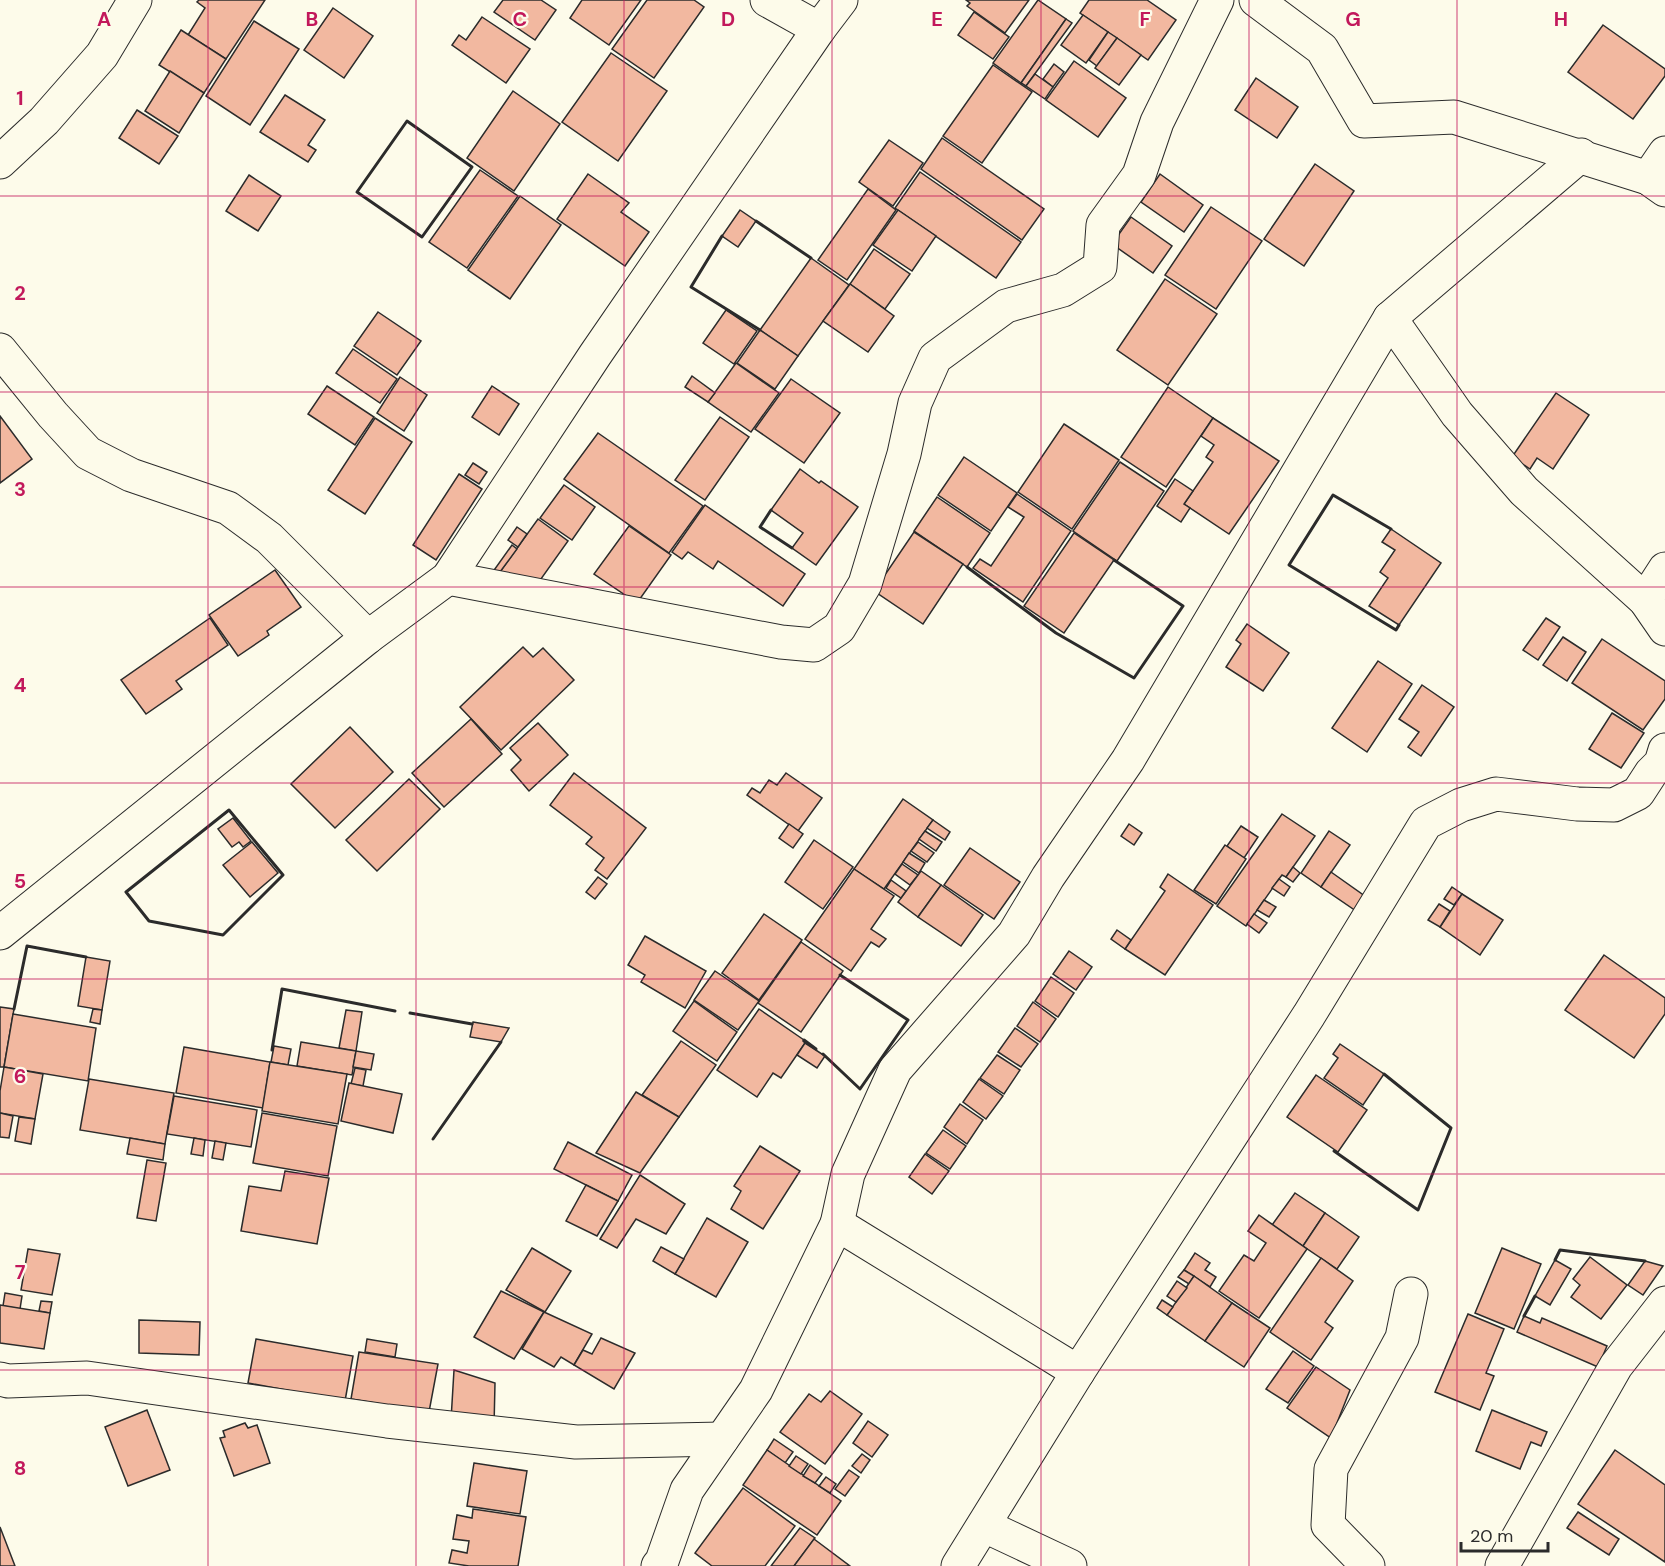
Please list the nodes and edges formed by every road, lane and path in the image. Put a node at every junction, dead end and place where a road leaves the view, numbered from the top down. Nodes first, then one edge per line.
1 (135, 0) edge
2 (767, 0) edge
3 (841, 0) edge
4 (1217, 0) edge
5 (1256, 0) edge
6 (819, 28) junction
7 (1581, 155) junction
8 (0, 162) edge
9 (1659, 174) edge
10 (1390, 318) junction
11 (0, 350) edge
12 (1665, 569) edge
13 (448, 578) junction
14 (1645, 600) junction
15 (1665, 629) edge
16 (368, 637) junction
17 (1665, 750) edge
18 (0, 933) edge
19 (837, 1224) junction
20 (1411, 1294) dead end
21 (1665, 1303) edge
22 (1078, 1372) junction
23 (0, 1379) edge
24 (722, 1439) junction
25 (985, 1526) junction
26 (658, 1566) edge
27 (958, 1566) edge
28 (1070, 1566) edge
29 (1368, 1566) edge
30 (1502, 1566) edge

1 - 8 street
2 - 6 street
3 - 6 street
4 - 13 street
5 - 7 street
6 - 13 street
7 - 9 street
7 - 10 street
10 - 14 street
10 - 19 street
11 - 16 street
12 - 14 street
13 - 16 street
14 - 15 street
16 - 18 street
17 - 22 street
19 - 22 street
19 - 24 street
20 - 29 street
21 - 30 street
22 - 25 street
23 - 24 street
24 - 26 street
25 - 27 street
25 - 28 street

